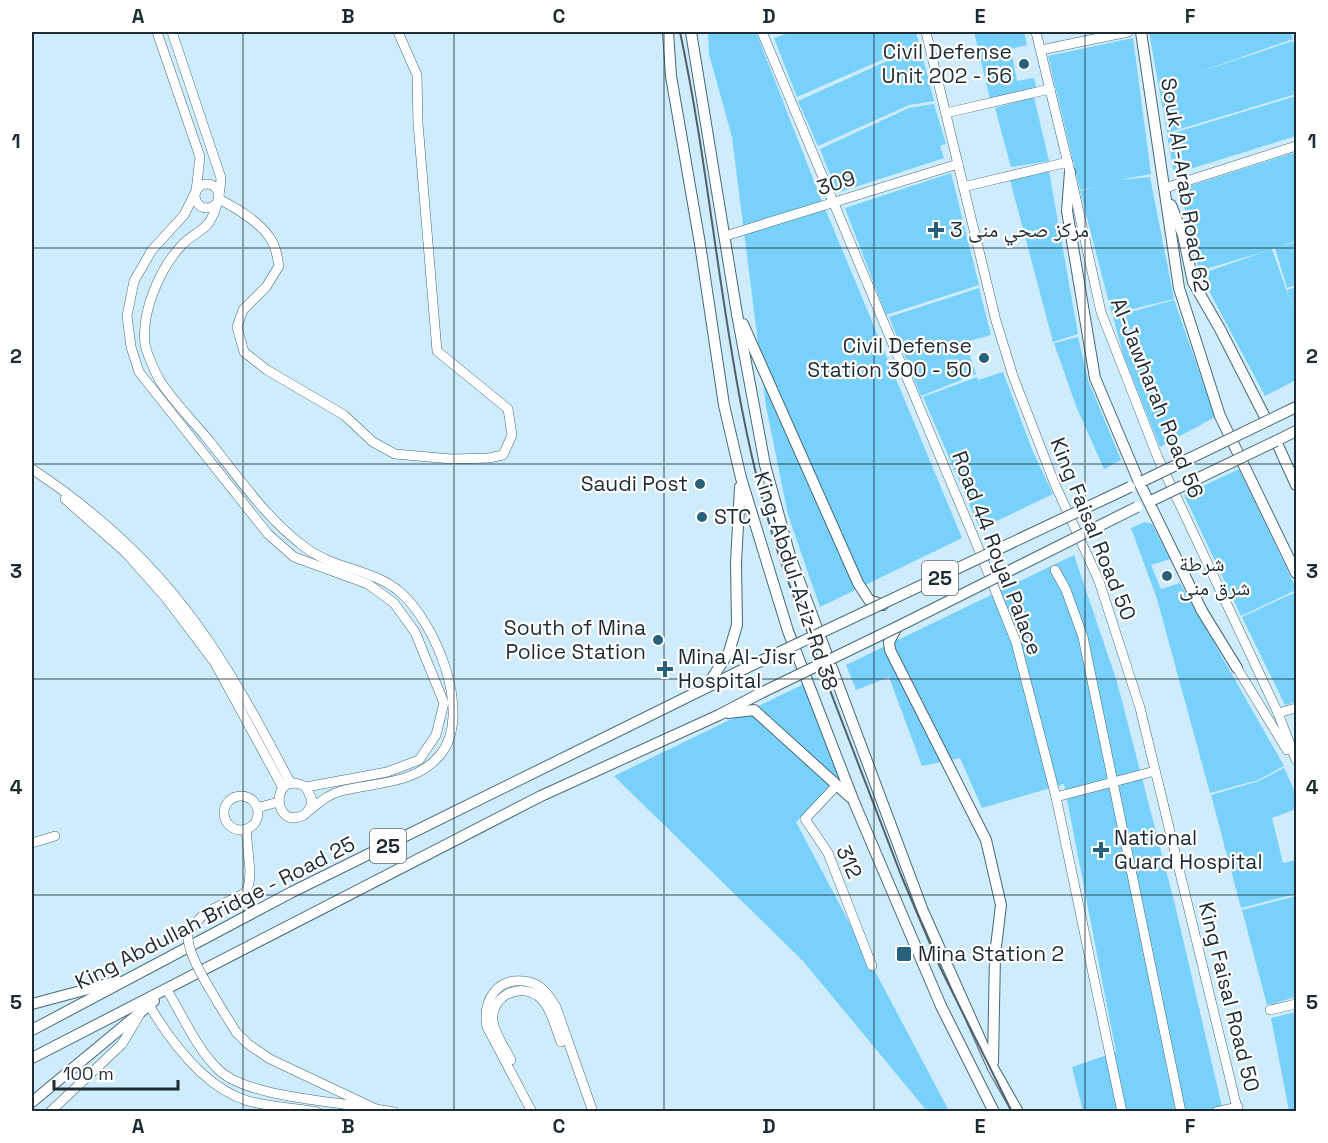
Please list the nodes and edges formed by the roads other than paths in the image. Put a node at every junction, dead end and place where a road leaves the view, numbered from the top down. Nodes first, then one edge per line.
1 (157, 32) edge
2 (172, 32) edge
3 (398, 32) edge
4 (668, 32) edge
5 (691, 32) edge
6 (762, 32) edge
7 (926, 32) edge
8 (1036, 32) edge
9 (1128, 32) edge
10 (1141, 32) edge
11 (1041, 51) junction
12 (1050, 89) junction
13 (946, 113) junction
14 (1296, 146) edge
15 (958, 164) junction
16 (1069, 167) junction
17 (963, 187) junction
18 (1165, 188) junction
19 (196, 191) junction
20 (219, 199) junction
21 (834, 202) junction
22 (725, 236) junction
23 (737, 310) junction
24 (1296, 407) edge
25 (1267, 421) junction
26 (1296, 431) edge
27 (1276, 441) junction
28 (32, 469) edge
29 (32, 476) edge
30 (741, 478) junction
31 (1138, 483) junction
32 (1296, 485) edge
33 (1151, 500) junction
34 (1055, 570) dead end
35 (1296, 573) edge
36 (883, 605) junction
37 (897, 627) junction
38 (1237, 668) joint
39 (706, 687) junction
40 (1296, 708) edge
41 (1278, 713) junction
42 (719, 715) junction
43 (1296, 760) edge
44 (1296, 765) edge
45 (1155, 771) junction
46 (1113, 783) junction
47 (837, 785) junction
48 (287, 786) junction
49 (306, 787) junction
50 (1056, 797) junction
51 (278, 802) junction
52 (854, 802) junction
53 (258, 808) junction
54 (310, 810) junction
55 (246, 829) junction
56 (55, 836) dead end
57 (32, 843) edge
58 (872, 966) dead end
59 (133, 978) junction
60 (167, 990) junction
61 (32, 1004) edge
62 (1296, 1004) edge
63 (145, 1009) junction
64 (1270, 1010) dead end
65 (32, 1030) edge
66 (32, 1058) edge
67 (993, 1068) junction
68 (32, 1102) edge
69 (376, 1109) junction
70 (1238, 1109) edge
71 (50, 1112) edge
72 (317, 1112) edge
73 (394, 1112) edge
74 (532, 1112) edge
75 (538, 1112) edge
76 (586, 1112) edge
77 (593, 1112) edge
78 (994, 1112) edge
79 (1018, 1112) edge
80 (1122, 1112) edge
81 (1181, 1112) edge
82 (1216, 1112) edge

1 - 19 street
2 - 20 street
3 - 20 street
4 - 30 main road, King-Abdul-Aziz-Rd 38
5 - 22 main road, King-Abdul-Aziz-Rd 38
6 - 21 street, Road 44 Royal Palace
7 - 13 street, King Faisal Road 50
8 - 11 street, Al-Jawharah Road 56
9 - 11 street
10 - 18 main road, Souk Al-Arab Road 62
11 - 12 street, Al-Jawharah Road 56
12 - 13 street
12 - 16 street, Al-Jawharah Road 56
13 - 15 street, King Faisal Road 50
14 - 18 street
15 - 17 street, King Faisal Road 50
15 - 21 street, 309
16 - 17 street
16 - 31 main road
16 - 41 street, Al-Jawharah Road 56
17 - 45 street, King Faisal Road 50
18 - 25 main road
18 - 35 main road, Souk Al-Arab Road 62
19 - 20 street
19 - 20 street
19 - 49 street
20 - 54 street
21 - 22 street, 309
21 - 50 street, Road 44 Royal Palace
22 - 23 main road, King-Abdul-Aziz-Rd 38
23 - 36 main road
23 - 67 main road, King-Abdul-Aziz-Rd 38
24 - 25 main road, King Abdullah Bridge - Road 25 / 25, bridge
25 - 31 main road, King Abdullah Bridge - Road 25 / 25, bridge
26 - 27 main road
27 - 32 main road
27 - 33 main road, bridge
28 - 48 street
29 - 48 street
30 - 39 main road
30 - 52 main road, King-Abdul-Aziz-Rd 38
31 - 33 main road
31 - 36 main road, King Abdullah Bridge - Road 25 / 25, bridge
33 - 37 main road, 25, bridge
33 - 38 main road
34 - 46 street
36 - 39 main road, King Abdullah Bridge - Road 25 / 25, bridge
37 - 42 main road, 25, bridge
37 - 67 main road
38 - 44 street
39 - 59 main road, King Abdullah Bridge - Road 25 / 25
40 - 41 street
41 - 43 street, Al-Jawharah Road 56
42 - 47 main road
42 - 60 main road, 25
45 - 46 street
45 - 70 street, King Faisal Road 50
46 - 50 street
46 - 81 street
47 - 52 main road
47 - 58 street, 312
48 - 49 street
48 - 51 street
49 - 54 street
50 - 80 street, Road 44 Royal Palace
51 - 53 street
51 - 54 street
52 - 78 main road, King-Abdul-Aziz-Rd 38
53 - 55 street
53 - 55 street
55 - 69 street, bridge
56 - 57 street
59 - 61 main road
59 - 65 main road, King Abdullah Bridge - Road 25 / 25
60 - 63 main road
60 - 66 main road, 25
60 - 69 street
62 - 64 street
63 - 68 main road
63 - 71 street
63 - 72 street
67 - 79 main road, King-Abdul-Aziz-Rd 38
69 - 73 street
70 - 82 street
74 - 77 street
75 - 76 street

